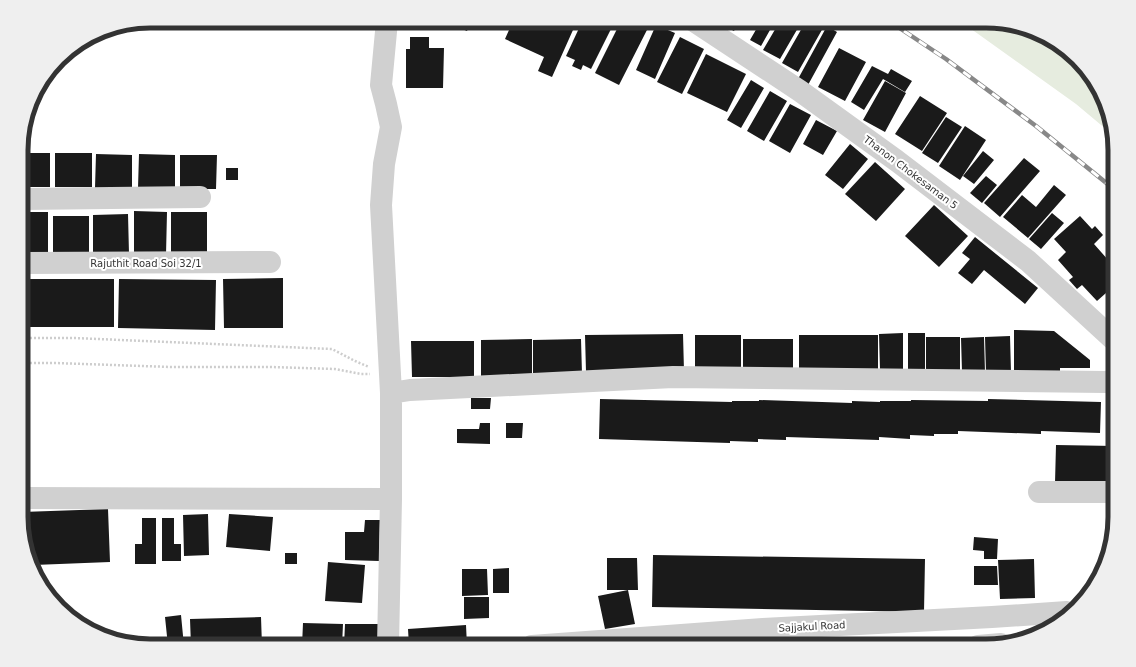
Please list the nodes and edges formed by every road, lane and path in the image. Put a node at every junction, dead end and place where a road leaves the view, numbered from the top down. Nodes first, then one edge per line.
1 (386, 28) edge
2 (705, 28) edge
3 (200, 197) dead end
4 (28, 199) edge
5 (270, 262) dead end
6 (28, 263) edge
7 (1108, 334) edge
8 (28, 338) edge
9 (28, 363) edge
10 (1108, 381) edge
11 (390, 383) junction
12 (1039, 492) dead end
13 (1108, 492) edge
14 (28, 498) edge
15 (391, 499) junction
16 (1061, 612) edge
17 (388, 639) edge
18 (627, 639) edge

1 - 11 street
2 - 7 street, Thanon Chokesaman 5
3 - 4 street
5 - 6 street, Rajuthit Road Soi 32/1
8 - 11 path
9 - 11 path
10 - 11 street
11 - 15 street
12 - 13 street
14 - 15 street
15 - 17 street
16 - 18 street, Sajjakul Road

